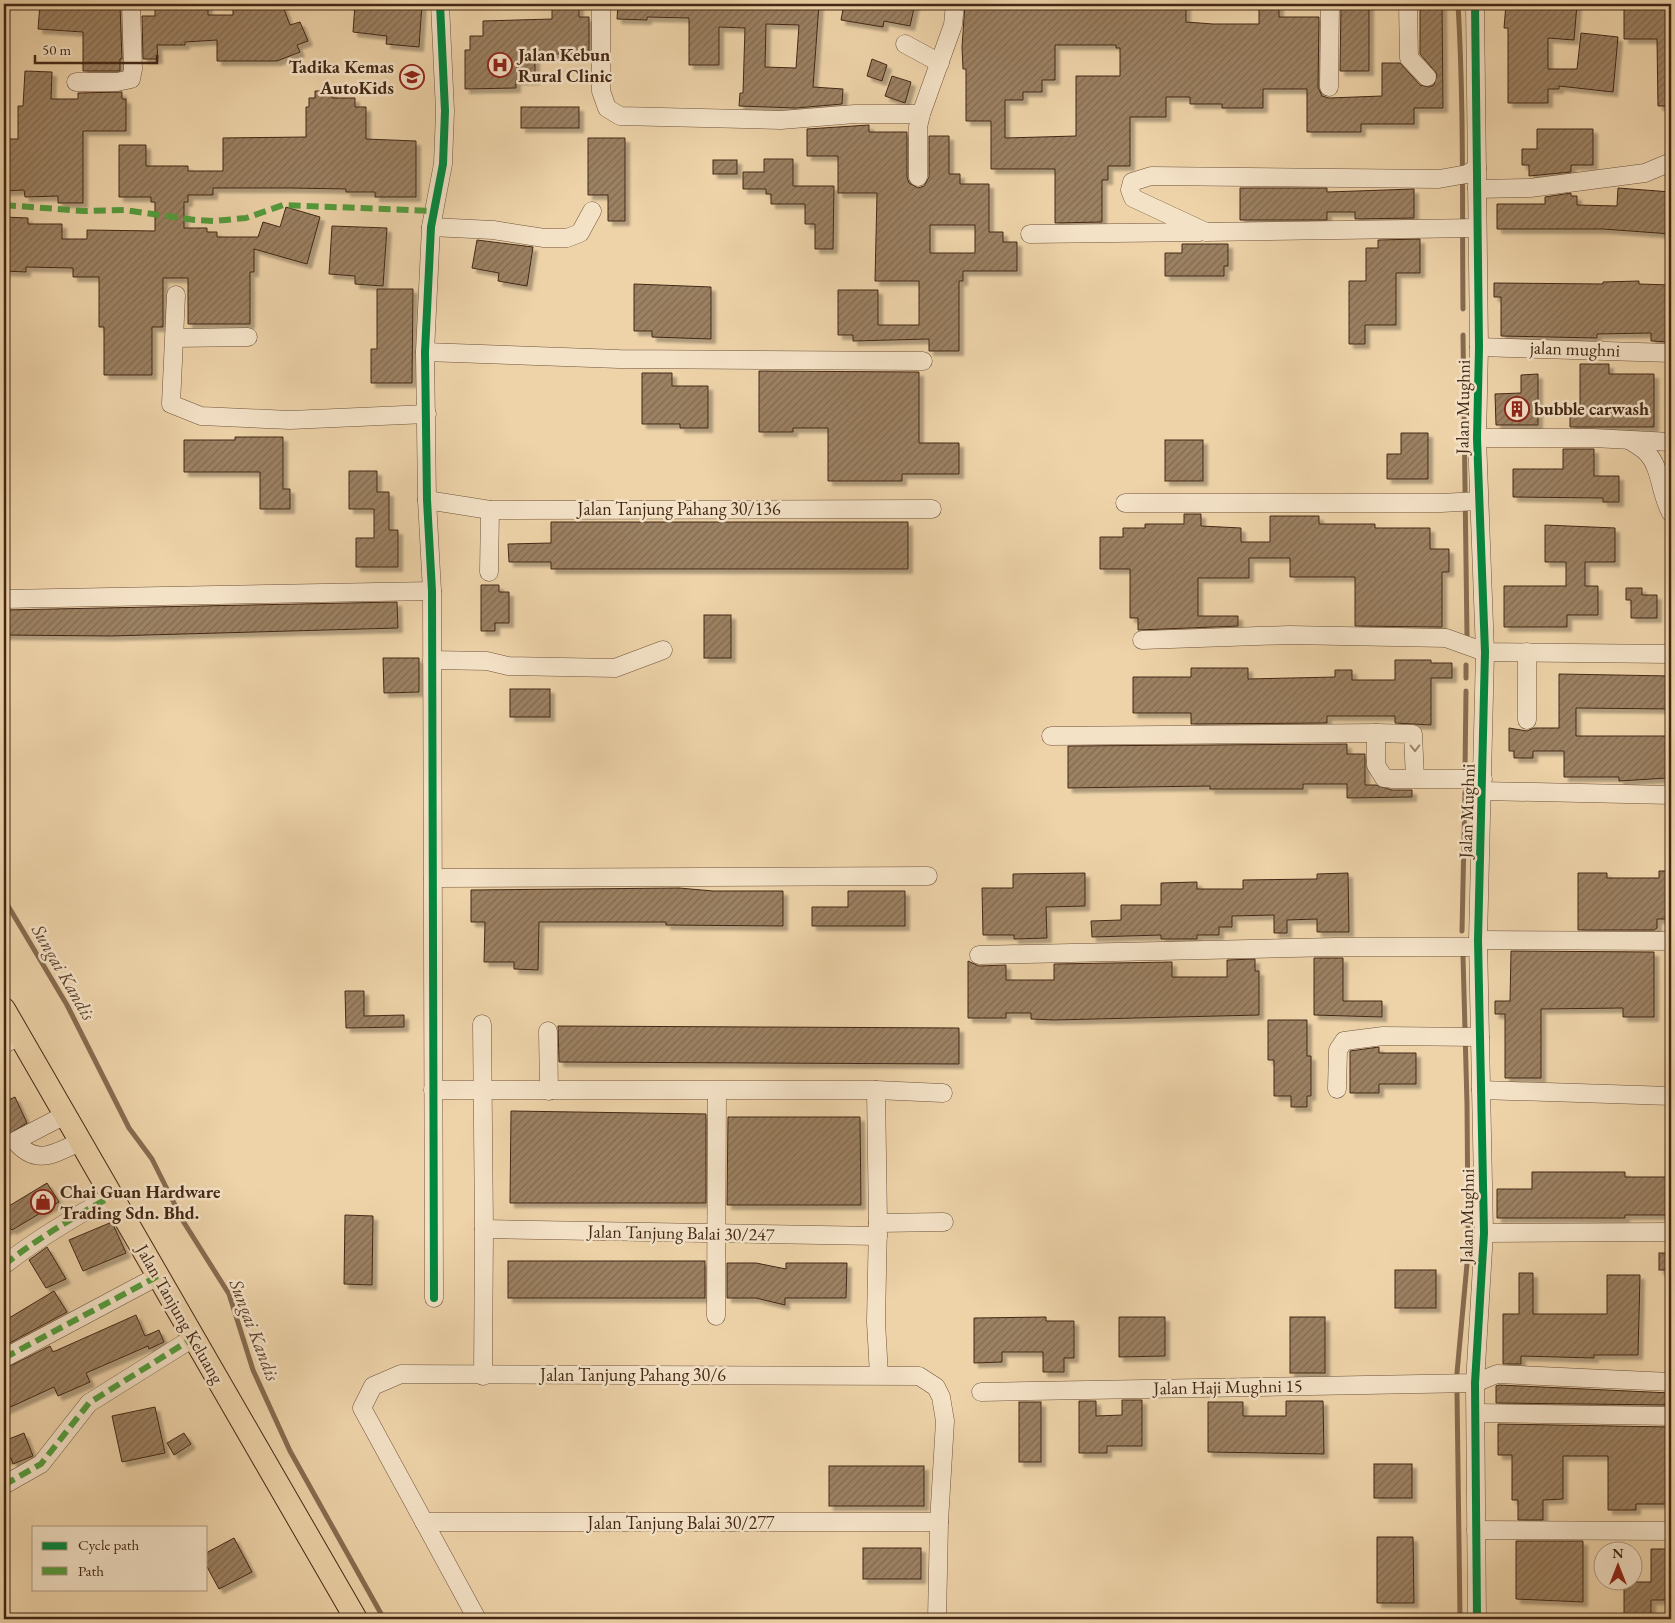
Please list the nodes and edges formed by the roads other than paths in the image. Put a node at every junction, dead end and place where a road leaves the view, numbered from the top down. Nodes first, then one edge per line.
1 (131, 4) edge
2 (440, 4) edge
3 (601, 4) edge
4 (955, 4) edge
5 (1330, 4) edge
6 (1408, 4) edge
7 (1475, 4) edge
8 (905, 44) dead end
9 (940, 63) junction
10 (1427, 77) dead end
11 (76, 82) dead end
12 (1329, 87) dead end
13 (921, 114) junction
14 (1671, 162) edge
15 (1467, 173) junction
16 (918, 177) dead end
17 (1477, 189) junction
18 (592, 211) dead end
19 (431, 227) junction
20 (1475, 228) junction
21 (1206, 232) junction
22 (1030, 234) dead end
23 (176, 295) dead end
24 (248, 337) dead end
25 (175, 338) junction
26 (1479, 346) junction
27 (425, 352) junction
28 (1671, 353) edge
29 (923, 361) dead end
30 (427, 414) junction
31 (1477, 438) junction
32 (1629, 440) junction
33 (1671, 442) edge
34 (427, 500) junction
35 (1478, 501) junction
36 (1125, 503) dead end
37 (932, 508) dead end
38 (490, 510) junction
39 (1671, 513) edge
40 (489, 572) dead end
41 (432, 591) junction
42 (4, 599) edge
43 (1142, 640) dead end
44 (663, 650) dead end
45 (1485, 652) junction
46 (1527, 652) junction
47 (1671, 654) edge
48 (432, 660) junction
49 (1527, 720) dead end
50 (1376, 733) junction
51 (1051, 736) dead end
52 (1415, 779) junction
53 (1483, 785) junction
54 (1671, 795) edge
55 (928, 876) dead end
56 (433, 878) junction
57 (1671, 940) edge
58 (1478, 944) junction
59 (979, 955) dead end
60 (4, 1009) edge
61 (482, 1024) dead end
62 (548, 1031) dead end
63 (1476, 1037) junction
64 (10, 1041) edge
65 (1337, 1089) dead end
66 (433, 1090) junction
67 (876, 1090) junction
68 (1482, 1090) junction
69 (482, 1091) junction
70 (549, 1091) junction
71 (717, 1091) junction
72 (943, 1092) dead end
73 (1671, 1096) edge
74 (65, 1116) junction
75 (80, 1142) junction
76 (10, 1143) edge
77 (108, 1199) junction
78 (944, 1222) dead end
79 (484, 1229) junction
80 (878, 1230) junction
81 (1671, 1232) edge
82 (1484, 1233) junction
83 (716, 1234) junction
84 (4, 1265) edge
85 (152, 1279) junction
86 (434, 1298) dead end
87 (716, 1316) dead end
88 (182, 1345) junction
89 (4, 1358) edge
90 (879, 1375) junction
91 (483, 1376) junction
92 (1671, 1382) edge
93 (1476, 1383) junction
94 (980, 1392) dead end
95 (1477, 1413) junction
96 (1671, 1416) edge
97 (4, 1485) edge
98 (424, 1522) junction
99 (938, 1522) junction
100 (1476, 1530) junction
101 (1671, 1531) edge
102 (356, 1619) edge
103 (477, 1619) edge
104 (937, 1619) edge
105 (1477, 1619) edge

1 - 11 street
2 - 19 street
3 - 13 street
4 - 9 street
5 - 12 street
6 - 10 street
7 - 15 street, Jalan Mughni
8 - 9 street
9 - 13 street
13 - 16 street
14 - 17 street
15 - 17 street, Jalan Mughni
15 - 21 street
17 - 20 street, Jalan Mughni
18 - 19 street
19 - 27 street
20 - 21 street
20 - 26 street, Jalan Mughni
21 - 22 street
23 - 25 street
24 - 25 street
25 - 30 street
26 - 28 street, jalan mughni
26 - 31 street, Jalan Mughni
27 - 29 street
27 - 30 street
30 - 34 street
31 - 32 street
31 - 35 street, Jalan Mughni
32 - 33 street
32 - 39 street
34 - 38 street, Jalan Tanjung Pahang 30/136
34 - 41 street
35 - 36 street
35 - 45 street, Jalan Mughni
37 - 38 street, Jalan Tanjung Pahang 30/136
38 - 40 street
41 - 42 street
41 - 48 street
43 - 45 street
44 - 48 street
45 - 46 street
45 - 53 street, Jalan Mughni
46 - 47 street
46 - 49 street
48 - 56 street
50 - 51 street
50 - 52 street
50 -> 52 street
52 - 53 street
53 - 54 street
53 - 58 street, Jalan Mughni
55 - 56 street
56 - 66 street
57 - 58 street
58 - 59 street
58 - 63 street, Jalan Mughni
60 - 64 main road, Jalan Tanjung Keluang
61 - 69 street
62 - 70 street
63 - 65 street
63 - 68 street, Jalan Mughni
64 - 74 main road, Jalan Tanjung Keluang
66 - 69 street
66 - 86 street
67 - 71 street
67 - 72 street
67 - 80 street
68 - 73 street
68 - 82 street, Jalan Mughni
69 - 70 street
69 - 79 street
70 - 71 street
71 - 83 street
74 - 75 main road, Jalan Tanjung Keluang
74 - 76 street
75 - 76 street
75 - 77 main road, Jalan Tanjung Keluang
77 - 84 street
77 - 85 main road, Jalan Tanjung Keluang
78 - 80 street, Jalan Tanjung Balai 30/247
79 - 83 street, Jalan Tanjung Balai 30/247
79 - 91 street
80 - 83 street, Jalan Tanjung Balai 30/247
80 - 90 street
81 - 82 street
82 - 93 street, Jalan Mughni
83 - 87 street
85 - 88 main road, Jalan Tanjung Keluang
85 - 89 street
88 - 97 street
88 - 102 main road, Jalan Tanjung Keluang
90 - 91 street, Jalan Tanjung Pahang 30/6
90 - 99 street, Jalan Tanjung Pahang 30/6
91 - 98 street, Jalan Tanjung Pahang 30/6
92 - 93 street, Jalan Haji Mughni 15
93 - 94 street, Jalan Haji Mughni 15
93 - 95 street, Jalan Mughni
95 - 96 street
95 - 100 street, Jalan Mughni
98 - 99 street, Jalan Tanjung Balai 30/277
98 - 103 street
99 - 104 street
100 - 101 street
100 - 105 street, Jalan Mughni

